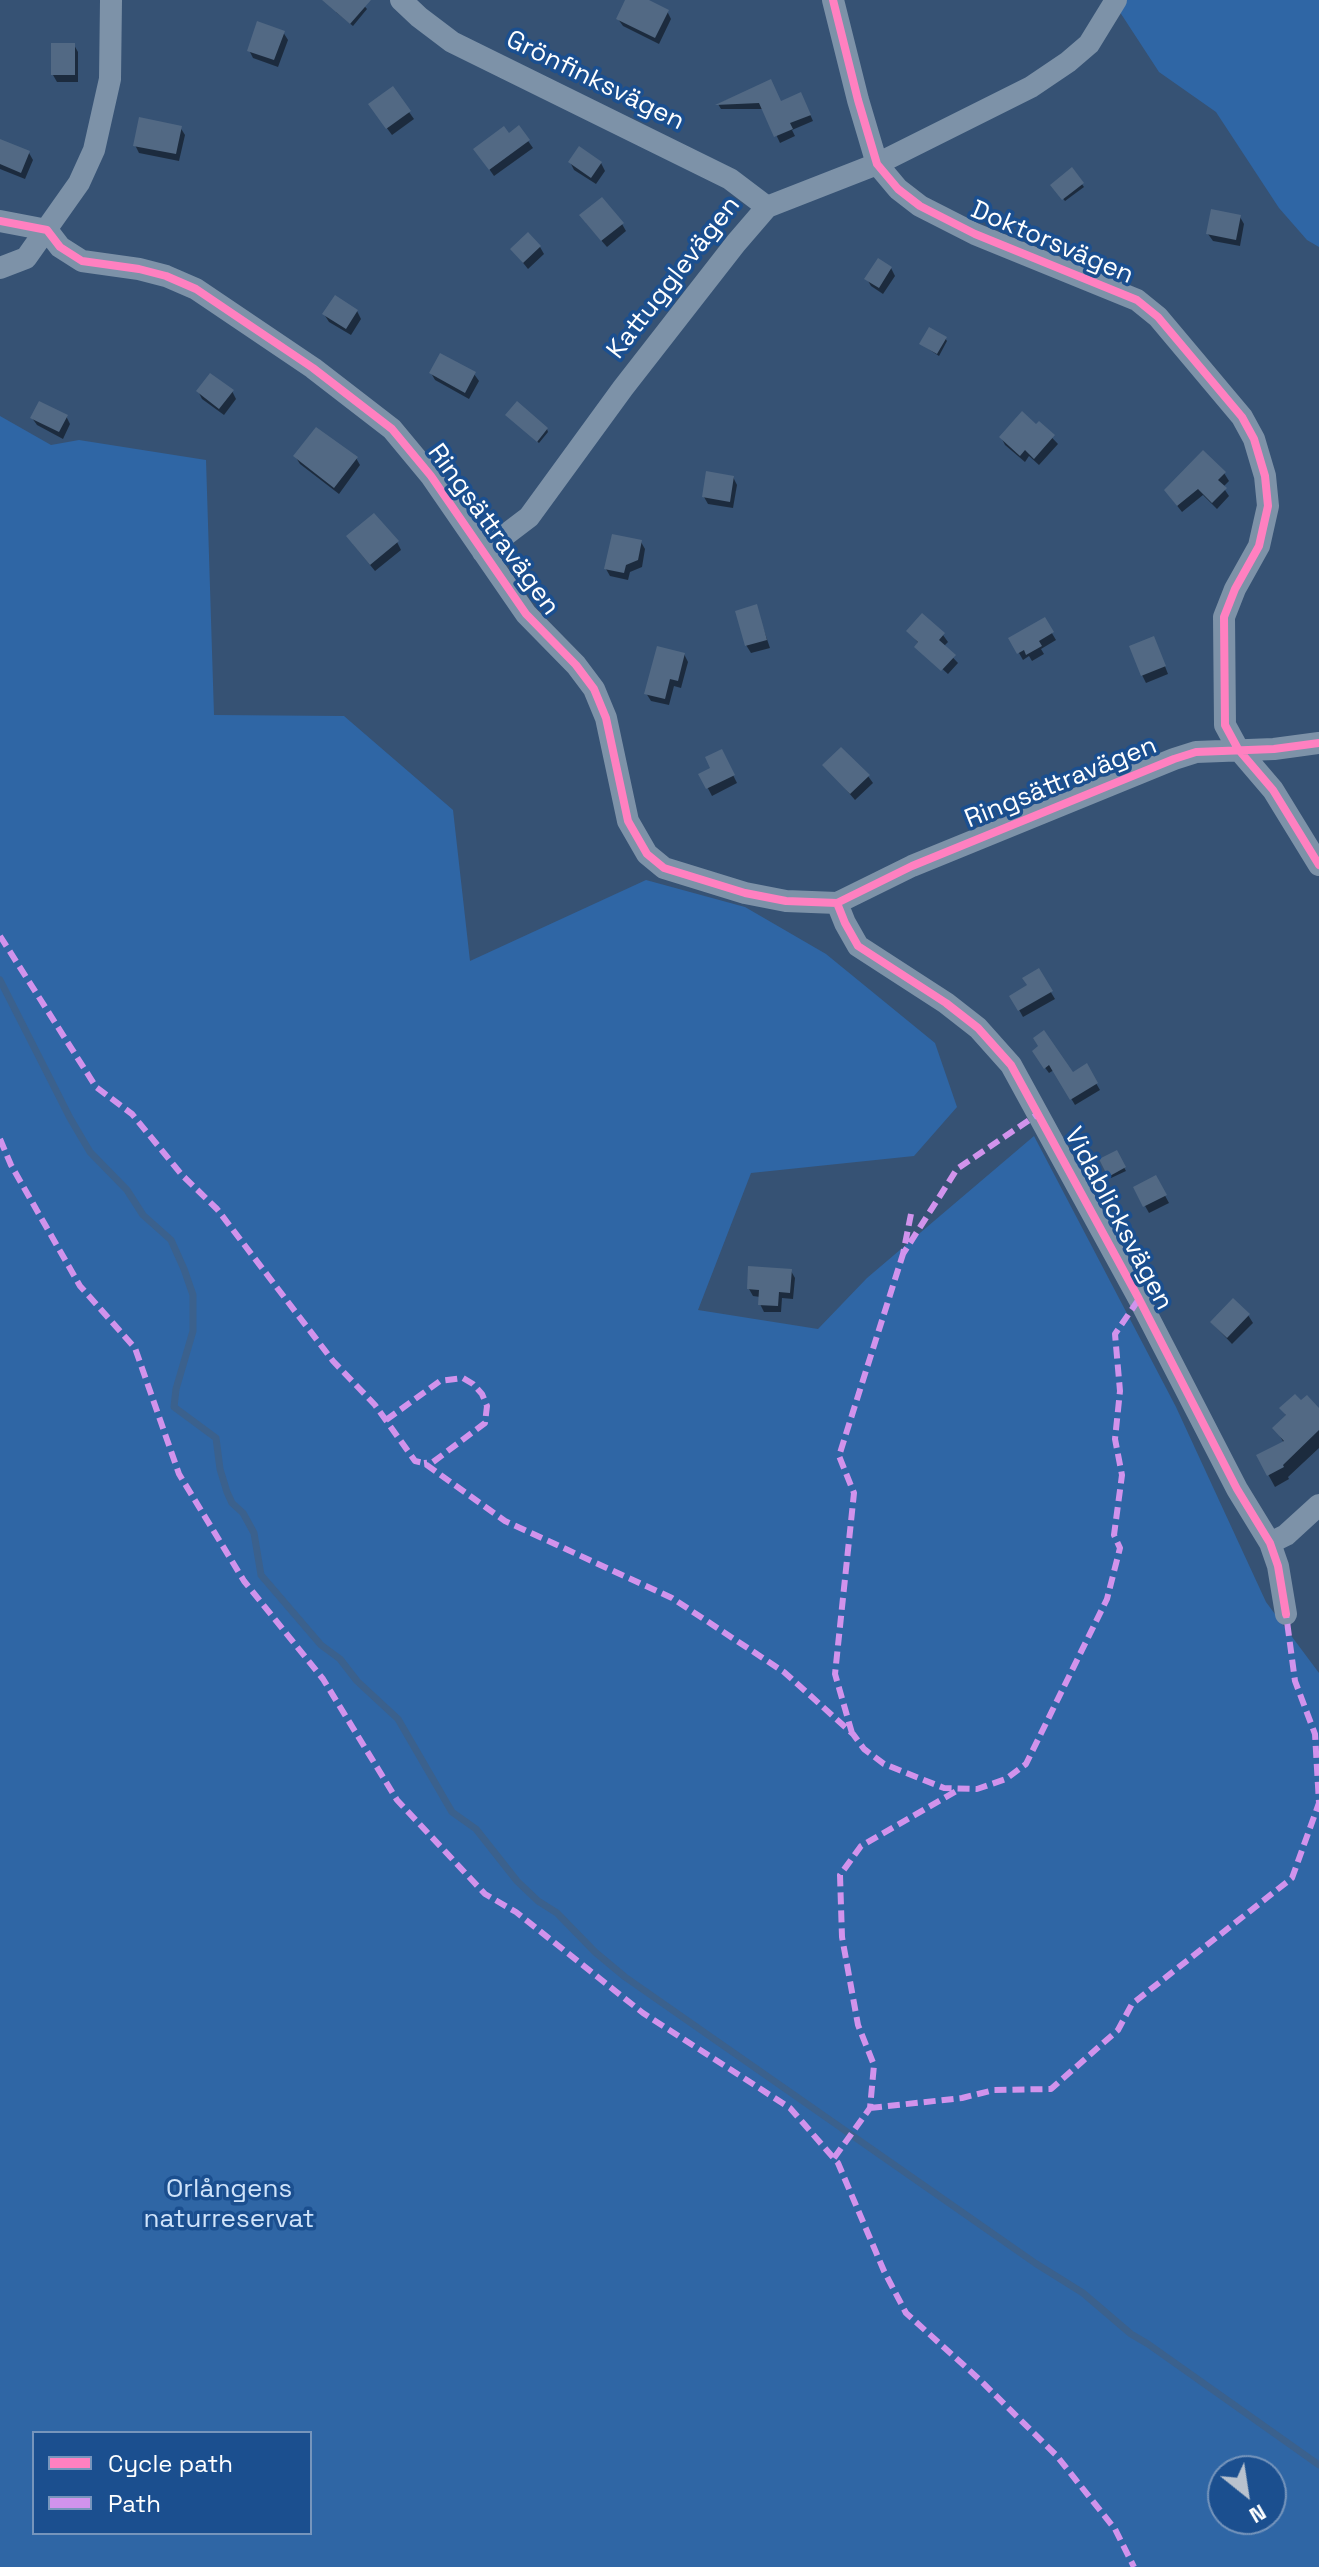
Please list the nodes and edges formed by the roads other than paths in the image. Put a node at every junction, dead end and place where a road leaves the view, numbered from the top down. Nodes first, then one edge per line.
1 (111, 0) edge
2 (401, 0) edge
3 (833, 0) edge
4 (1116, 0) edge
5 (877, 164) junction
6 (767, 207) junction
7 (0, 221) edge
8 (47, 230) junction
9 (0, 268) edge
10 (483, 552) junction
11 (1319, 743) edge
12 (1238, 749) junction
13 (1319, 865) edge
14 (837, 903) junction
15 (1319, 1505) edge
16 (1270, 1543) junction
17 (1286, 1614) dead end

1 - 8 street
2 - 6 street, Grönfinksvägen
3 - 5 street, Doktorsvägen
4 - 5 street, Kattugglevägen
5 - 6 street, Kattugglevägen
5 - 12 street, Doktorsvägen
6 - 10 street, Kattugglevägen
7 - 8 street
8 - 9 street
8 - 10 street, Ringsättravägen
10 - 14 street, Ringsättravägen
11 - 12 street, Ringsättravägen
12 - 13 street, Doktorsvägen
12 - 14 street, Ringsättravägen
14 - 16 street, Vidablicksvägen
15 - 16 street
16 - 17 street, Vidablicksvägen

